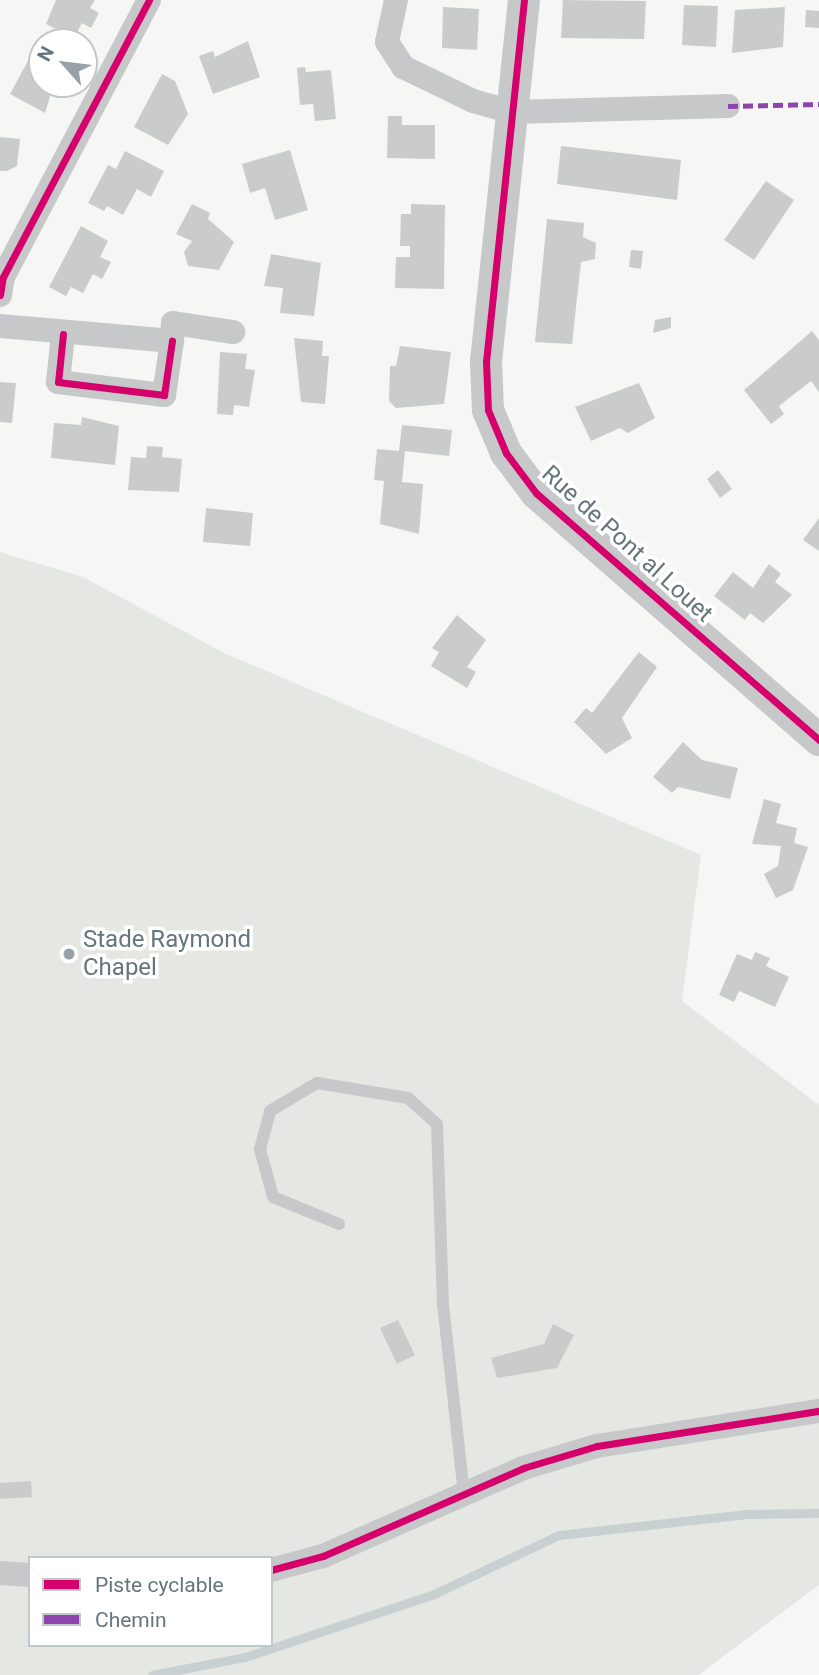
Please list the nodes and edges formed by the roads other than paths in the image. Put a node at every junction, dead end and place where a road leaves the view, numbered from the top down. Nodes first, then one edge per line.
1 (149, 0) edge
2 (396, 0) edge
3 (524, 0) edge
4 (728, 106) dead end
5 (513, 112) junction
6 (0, 295) edge
7 (0, 326) edge
8 (233, 332) dead end
9 (63, 334) junction
10 (172, 341) junction
11 (819, 740) edge
12 (339, 1224) dead end
13 (819, 1411) edge
14 (464, 1494) junction
15 (273, 1569) edge
16 (0, 1573) edge
17 (28, 1575) edge

1 - 6 street
2 - 5 street
3 - 5 street, Rue de Pont al Louet
4 - 5 street
5 - 11 street, Rue de Pont al Louet
7 - 9 street
8 - 10 street
9 - 10 street
9 - 10 street
12 - 14 lane
13 - 14 street
14 - 15 street
16 - 17 street

